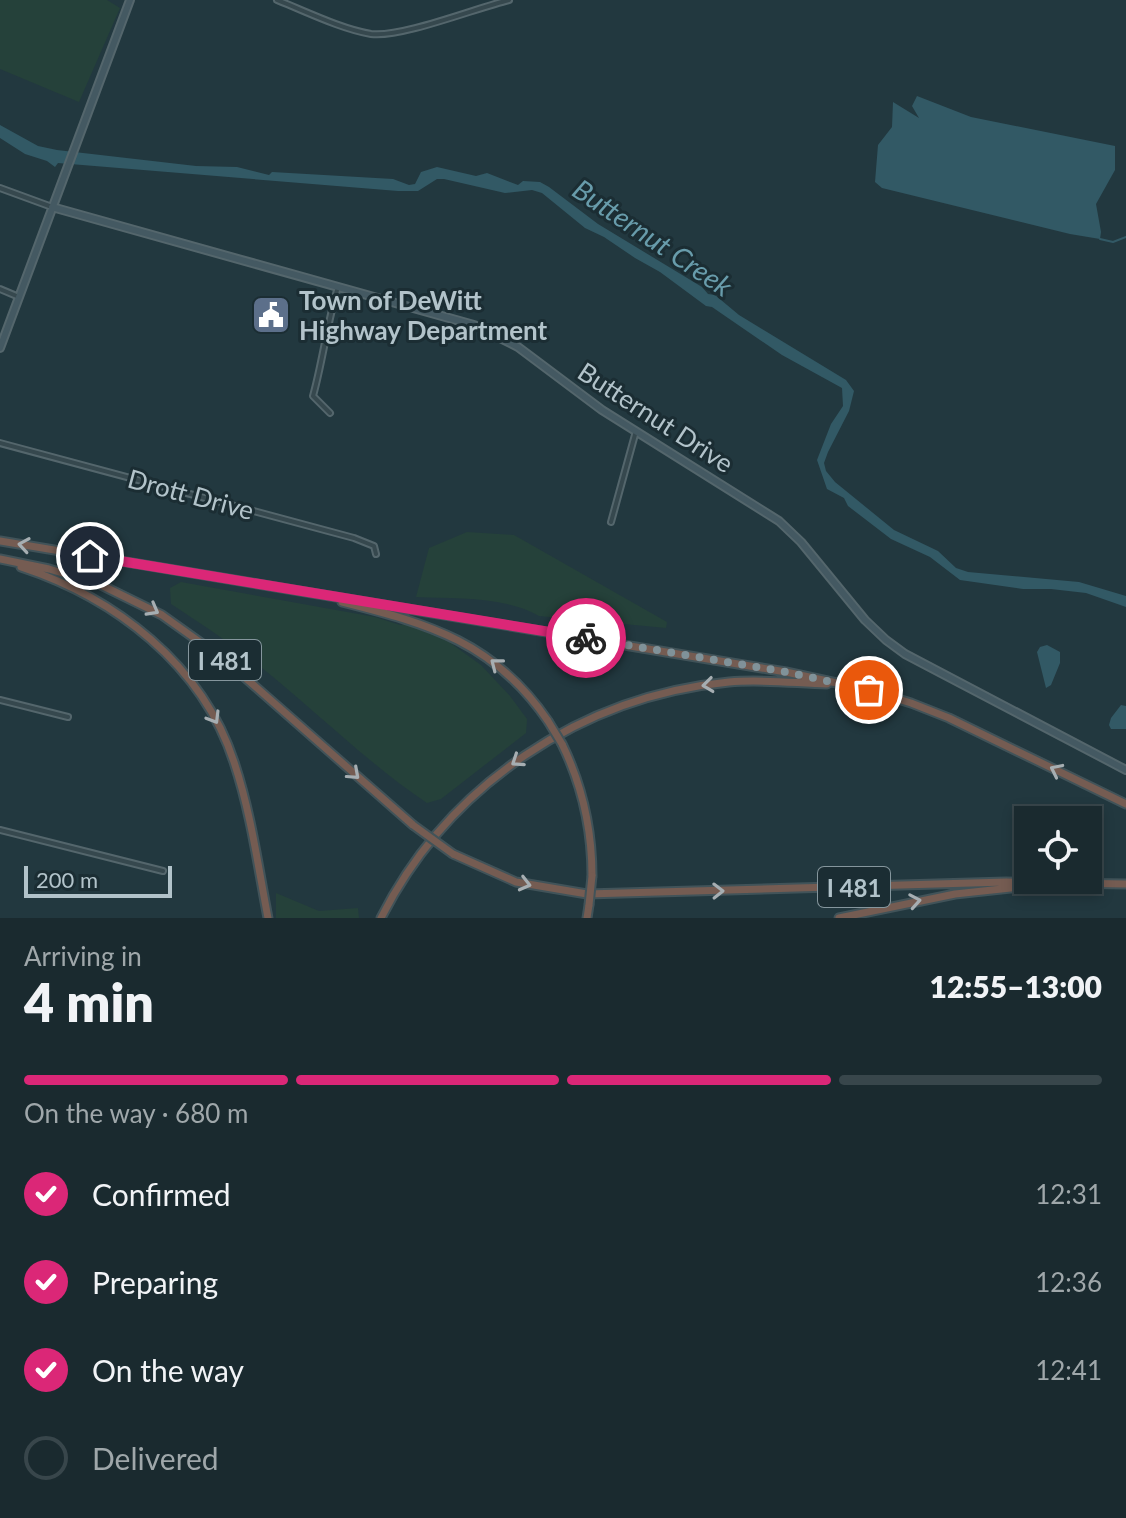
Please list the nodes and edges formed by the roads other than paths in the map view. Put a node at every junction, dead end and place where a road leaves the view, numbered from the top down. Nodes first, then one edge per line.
1 (130, 0) edge
2 (277, 0) edge
3 (509, 0) edge
4 (0, 188) edge
5 (52, 207) junction
6 (338, 287) junction
7 (0, 289) edge
8 (19, 297) junction
9 (0, 348) edge
10 (330, 413) dead end
11 (636, 431) junction
12 (0, 443) edge
13 (611, 522) dead end
14 (0, 541) edge
15 (376, 554) dead end
16 (0, 559) edge
17 (303, 593) junction
18 (841, 684) junction
19 (0, 700) edge
20 (68, 717) dead end
21 (1126, 770) edge
22 (1126, 804) edge
23 (0, 830) edge
24 (163, 871) dead end
25 (1014, 882) edge
26 (1102, 883) edge
27 (1126, 884) edge
28 (1014, 888) edge
29 (268, 918) edge
30 (381, 918) edge
31 (587, 918) edge
32 (839, 918) edge

1 - 5 street
2 - 3 street
4 - 5 street
5 - 6 street, Butternut Drive
5 - 8 street
6 - 10 street
6 - 11 street, Butternut Drive
7 - 8 street
8 - 9 street
11 - 13 street
11 - 21 street, Butternut Drive
12 - 15 street, Drott Drive
17 -> 14 highway
16 -> 25 highway, I 481, bridge
16 -> 29 highway
17 - 18 highway
31 -> 17 highway, bridge
22 -> 18 highway
18 -> 30 highway
19 - 20 street
23 - 24 street
26 - 27 highway, I 481
32 -> 28 highway

